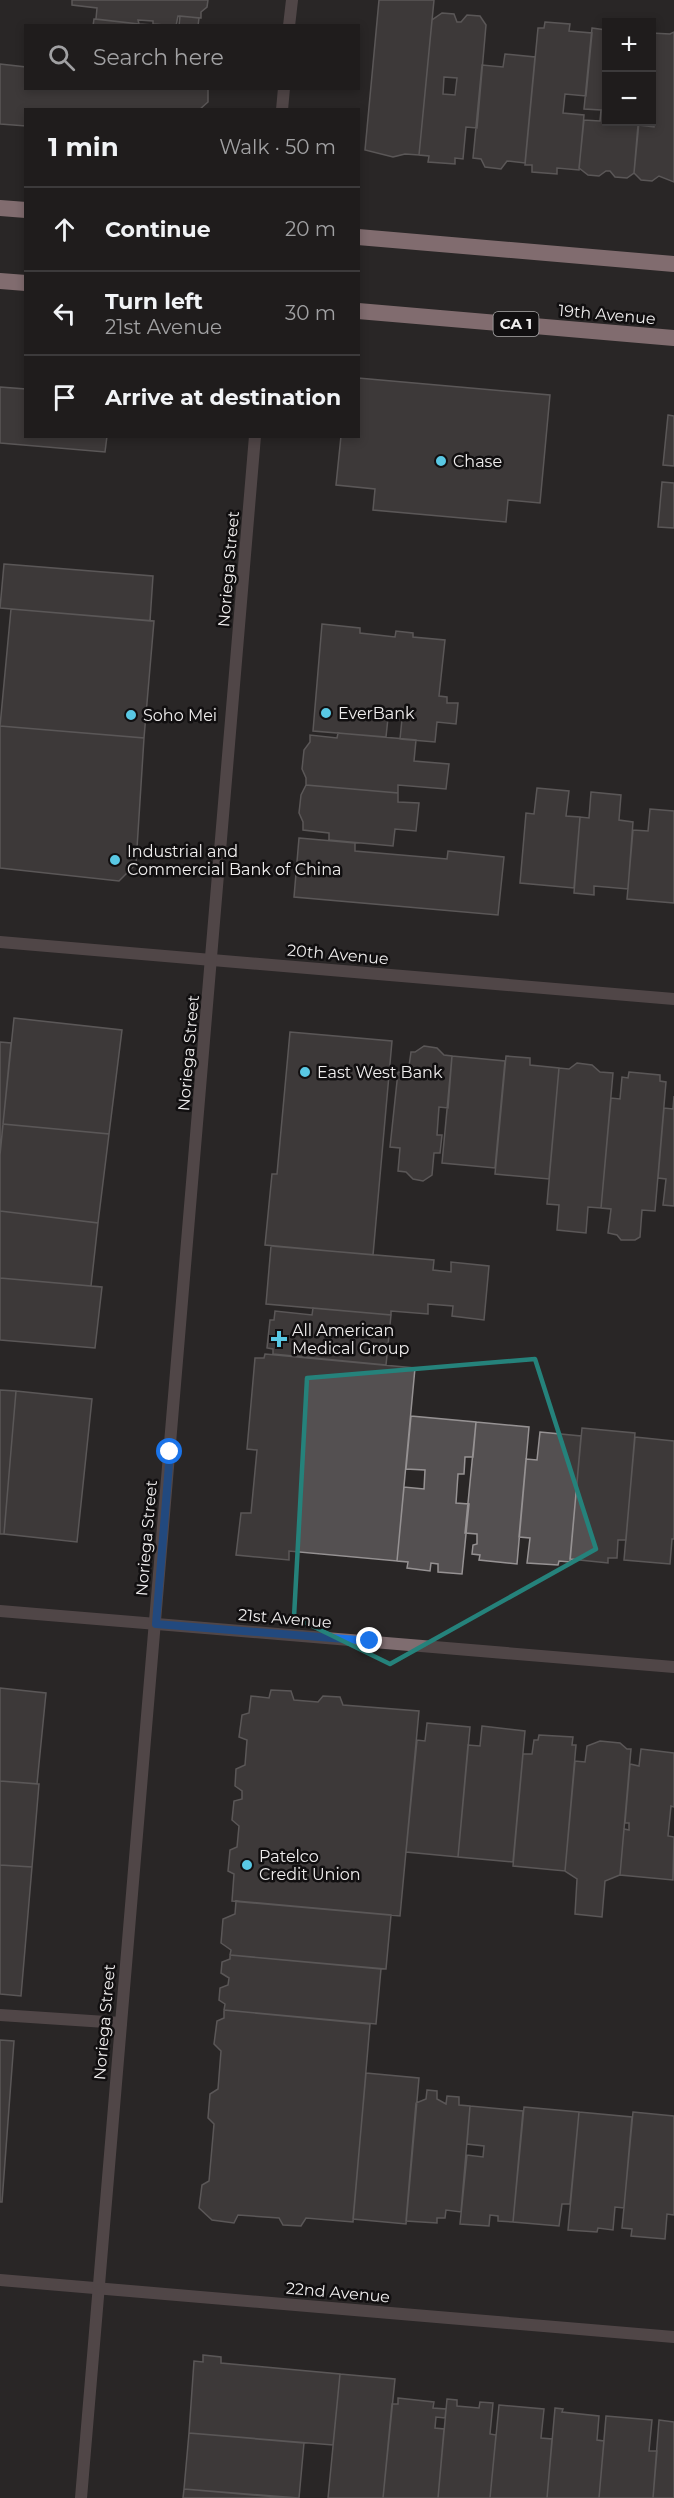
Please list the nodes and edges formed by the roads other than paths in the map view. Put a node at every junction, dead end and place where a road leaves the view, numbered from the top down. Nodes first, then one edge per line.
1 (292, 0) edge
2 (290, 24) edge
3 (284, 90) edge
4 (282, 108) edge
5 (0, 208) edge
6 (24, 210) edge
7 (360, 237) edge
8 (674, 264) edge
9 (0, 281) edge
10 (24, 283) edge
11 (360, 311) edge
12 (674, 338) edge
13 (255, 438) edge
14 (0, 942) edge
15 (213, 960) junction
16 (674, 999) edge
17 (0, 1611) edge
18 (156, 1624) junction
19 (674, 1667) edge
20 (0, 2015) edge
21 (121, 2023) junction
22 (0, 2280) edge
23 (99, 2288) junction
24 (674, 2337) edge
25 (81, 2498) edge

1 - 2 street
3 - 4 street
5 - 6 highway
7 - 8 highway
9 - 10 highway
11 - 12 highway, 19th Avenue / CA 1
13 - 15 street, Noriega Street
14 - 15 street, 20th Avenue
15 - 16 street, 20th Avenue
15 - 18 street, Noriega Street
17 - 18 street, 21st Avenue
18 - 19 street, 21st Avenue
18 - 21 street, Noriega Street
20 - 21 street
21 - 23 street, Noriega Street
22 - 23 street, 22nd Avenue
23 - 24 street, 22nd Avenue
23 - 25 street, Noriega Street

